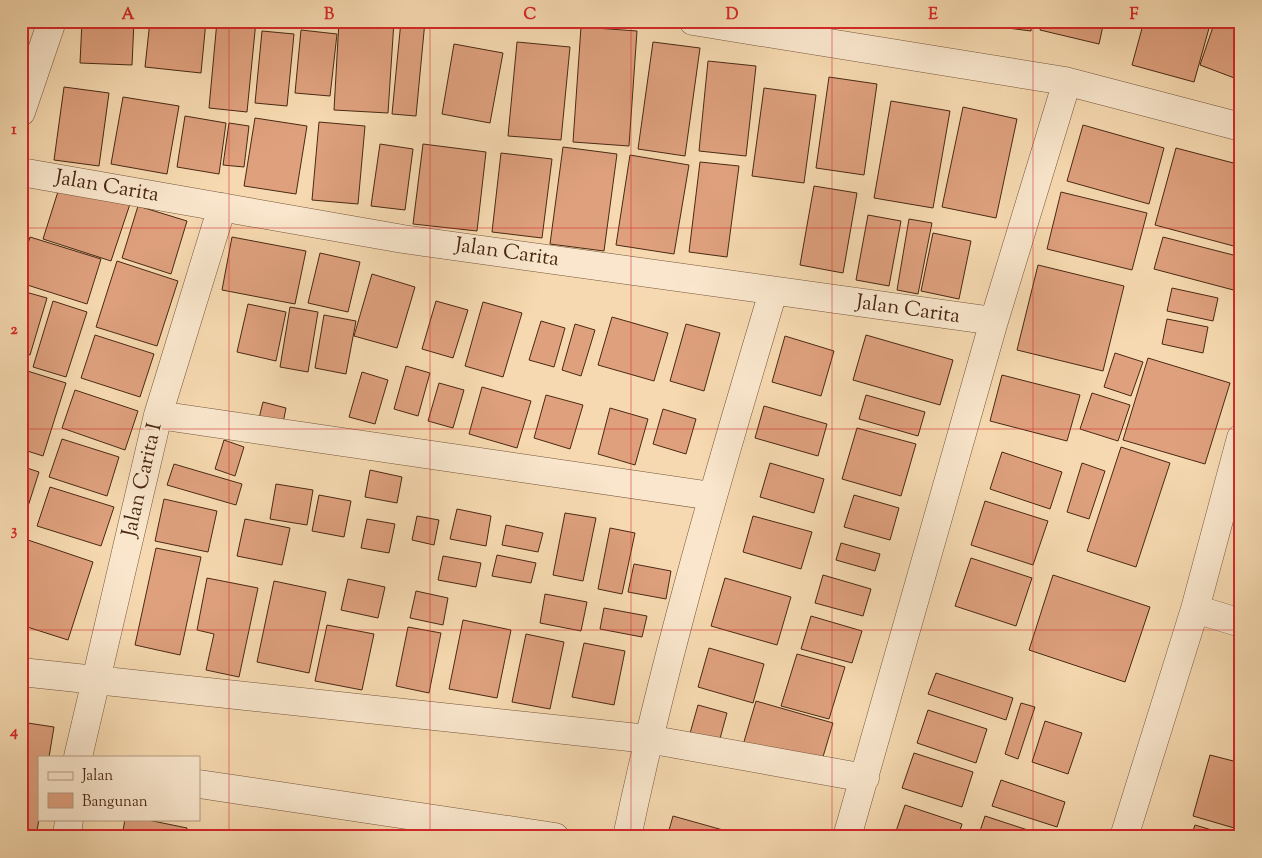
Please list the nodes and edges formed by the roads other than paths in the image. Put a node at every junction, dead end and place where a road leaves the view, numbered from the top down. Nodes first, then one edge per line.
1 (52, 21) edge
2 (693, 21) edge
3 (1064, 81) junction
4 (21, 112) edge
5 (1241, 127) edge
6 (21, 172) edge
7 (222, 207) junction
8 (774, 292) junction
9 (994, 321) junction
10 (158, 415) junction
11 (1241, 438) edge
12 (712, 496) junction
13 (1195, 609) junction
14 (1241, 623) edge
15 (21, 672) edge
16 (95, 680) junction
17 (648, 739) junction
18 (78, 756) edge
19 (865, 778) junction
20 (200, 784) edge
21 (69, 820) edge
22 (67, 837) edge
23 (555, 837) edge
24 (627, 837) edge
25 (848, 837) edge
26 (1124, 837) edge

1 - 4 street
2 - 3 street
3 - 5 street
3 - 9 street
6 - 7 street, Jalan Carita
7 - 8 street, Jalan Carita
7 - 10 street, Jalan Carita I
8 - 9 street, Jalan Carita
8 - 12 street
9 - 19 street
10 - 12 street
10 - 16 street, Jalan Carita I
11 - 13 street
12 - 17 street
13 - 14 street
13 - 26 street
15 - 16 street
16 - 17 street
16 - 18 street, Jalan Carita I
17 - 19 street
17 - 24 street
19 - 25 street
20 - 23 street
21 - 22 street

